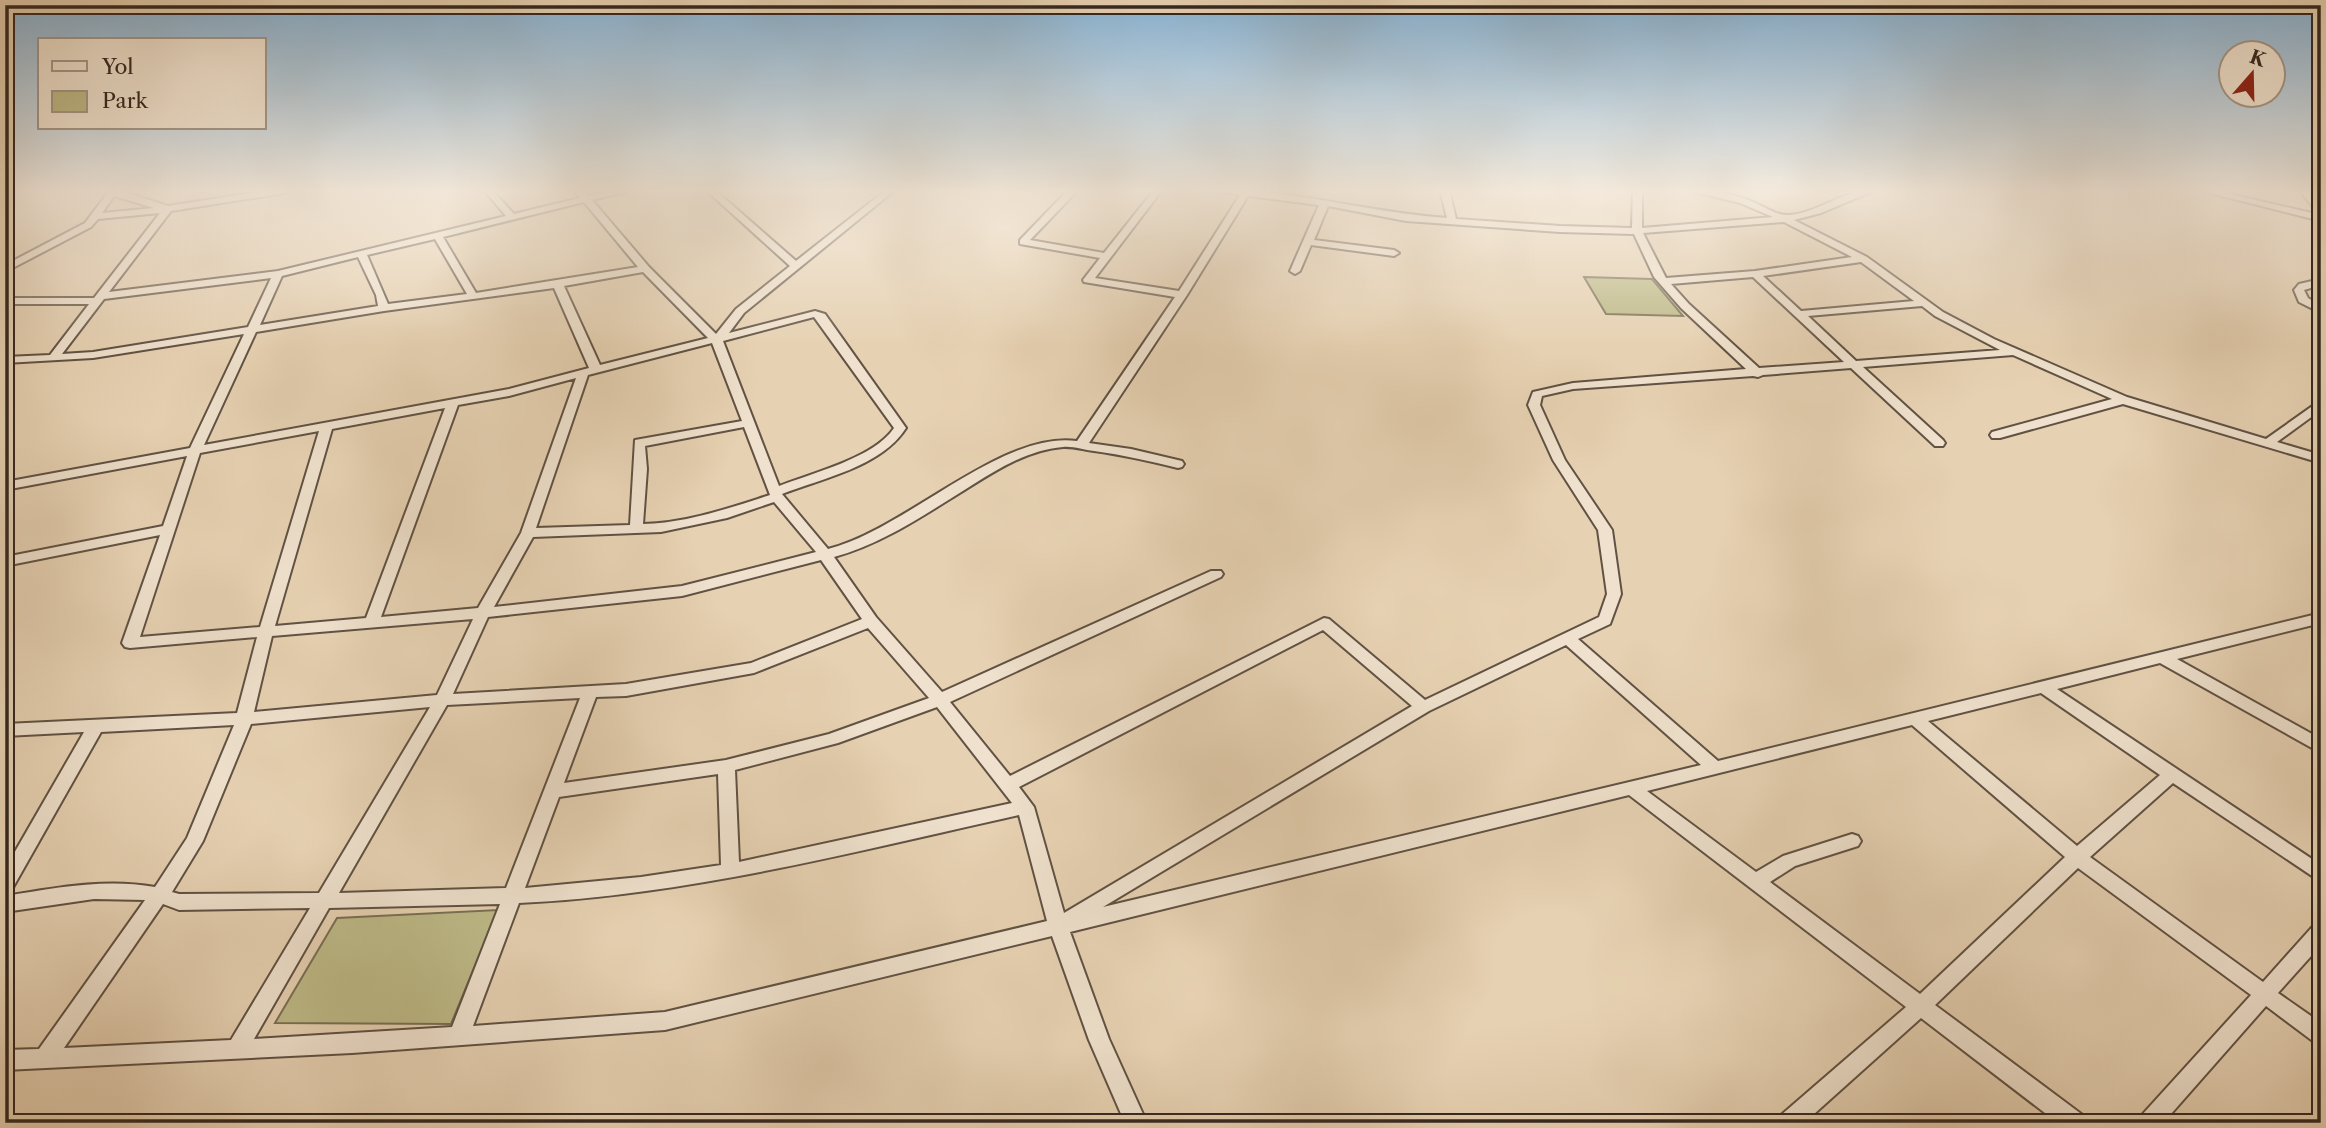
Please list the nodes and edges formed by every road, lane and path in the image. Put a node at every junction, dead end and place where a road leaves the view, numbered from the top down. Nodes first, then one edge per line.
1 (1308, 242) edge
2 (57, 243) edge
3 (142, 243) edge
4 (402, 243) edge
5 (442, 243) edge
6 (623, 243) edge
7 (770, 243) edge
8 (825, 243) edge
9 (1027, 243) edge
10 (1117, 243) edge
11 (1214, 243) edge
12 (1313, 243) edge
13 (1643, 243) edge
14 (1831, 243) edge
15 (361, 253) junction
16 (1394, 253) dead end
17 (1106, 256) junction
18 (1863, 259) junction
19 (796, 266) junction
20 (7, 267) edge
21 (645, 268) junction
22 (1295, 271) dead end
23 (278, 274) junction
24 (1755, 274) junction
25 (1664, 281) junction
26 (2321, 282) edge
27 (558, 285) junction
28 (1182, 295) junction
29 (473, 296) junction
30 (99, 299) junction
31 (5, 301) edge
32 (1924, 303) junction
33 (384, 308) junction
34 (2321, 310) edge
35 (1799, 314) junction
36 (253, 329) junction
37 (716, 341) junction
38 (2015, 352) junction
39 (53, 358) junction
40 (5, 360) edge
41 (1856, 366) junction
42 (590, 372) junction
43 (1758, 373) junction
44 (2123, 400) junction
45 (453, 402) junction
46 (2321, 404) edge
47 (748, 423) junction
48 (327, 426) junction
49 (1996, 435) dead end
50 (1940, 443) dead end
51 (2267, 444) junction
52 (1081, 445) junction
53 (195, 451) junction
54 (2321, 459) edge
55 (1178, 464) dead end
56 (5, 486) edge
57 (776, 494) junction
58 (169, 528) junction
59 (636, 529) junction
60 (528, 533) junction
61 (826, 556) junction
62 (5, 562) edge
63 (1216, 574) dead end
64 (483, 613) junction
65 (2321, 618) edge
66 (871, 621) junction
67 (370, 623) junction
68 (266, 632) junction
69 (1568, 638) junction
70 (2161, 657) junction
71 (2043, 687) junction
72 (590, 692) junction
73 (442, 700) junction
74 (940, 701) junction
75 (1423, 707) junction
76 (244, 719) junction
77 (1915, 719) junction
78 (97, 724) junction
79 (5, 730) edge
80 (2321, 747) edge
81 (726, 766) junction
82 (1715, 768) junction
83 (2172, 774) junction
84 (1008, 785) junction
85 (1631, 788) junction
86 (553, 791) junction
87 (1026, 807) junction
88 (1852, 841) dead end
89 (2077, 857) junction
90 (730, 870) junction
91 (2321, 875) edge
92 (1756, 881) junction
93 (5, 886) edge
94 (161, 893) junction
95 (513, 896) junction
96 (325, 899) junction
97 (5, 904) edge
98 (1058, 925) junction
99 (2321, 931) edge
100 (2264, 993) junction
101 (1922, 1005) junction
102 (2321, 1035) edge
103 (459, 1036) junction
104 (237, 1049) junction
105 (45, 1058) junction
106 (5, 1060) edge
107 (1136, 1123) edge
108 (1788, 1123) edge
109 (2076, 1123) edge
110 (2149, 1123) edge

1 - 22 street
2 - 20 street
3 - 30 street
4 - 15 street
5 - 29 street
6 - 21 street
7 - 19 street
8 - 19 street
9 - 17 street
10 - 17 street
11 - 28 street
12 - 16 street
13 - 25 street
14 - 18 street
15 - 23 street
15 - 33 street
17 - 28 street
18 - 24 street
18 - 32 street
19 - 37 street
21 - 27 street
21 - 37 street
23 - 30 street
23 - 36 street
24 - 25 street
24 - 35 street
25 - 43 street
26 - 34 street
27 - 29 street
27 - 42 street
28 - 52 street
29 - 33 street
30 - 31 street
30 - 39 street
32 - 35 street
32 - 38 street
33 - 36 street
35 - 41 street
36 - 39 street
36 - 53 street
37 - 42 street
37 - 47 street
37 - 57 street
38 - 41 street
38 - 44 street
39 - 40 street
41 - 43 street
41 - 50 street
42 - 45 street
42 - 60 street
43 - 69 street
44 - 49 street
44 - 51 street
45 - 48 street
45 - 67 street
46 - 51 street
47 - 57 street
47 - 59 street
48 - 53 street
48 - 68 street
51 - 54 street
52 - 55 street
52 - 61 street
53 - 56 street
53 - 58 street
57 - 59 street
57 - 61 street
58 - 62 street
58 - 68 street
59 - 60 street
60 - 64 street
61 - 64 street
61 - 66 street
63 - 74 street
64 - 67 street
64 - 73 street
65 - 70 street
66 - 72 street
66 - 74 street
67 - 68 street
68 - 76 street
69 - 75 street
69 - 82 street
70 - 71 street
70 - 80 street
71 - 77 street
71 - 83 street
72 - 73 street
72 - 86 street
73 - 76 street
73 - 96 street
74 - 81 street
74 - 84 street
75 - 84 street
75 - 98 street
76 - 78 street
76 - 94 street
77 - 82 street
77 - 89 street
78 - 79 street
78 - 93 street
81 - 86 street
81 - 90 street
82 - 85 street
83 - 89 street
83 - 91 street
84 - 87 street
85 - 92 street
85 - 98 street
86 - 95 street
87 - 90 street
87 - 98 street
88 - 92 street
89 - 100 street
89 - 101 street
90 - 95 street
92 - 101 street
94 - 96 street
94 - 97 street
94 - 105 street
95 - 96 street
95 - 103 street
96 - 104 street
98 - 103 street
98 - 107 street
99 - 100 street
100 - 102 street
100 - 110 street
101 - 108 street
101 - 109 street
103 - 104 street
104 - 105 street
105 - 106 street

